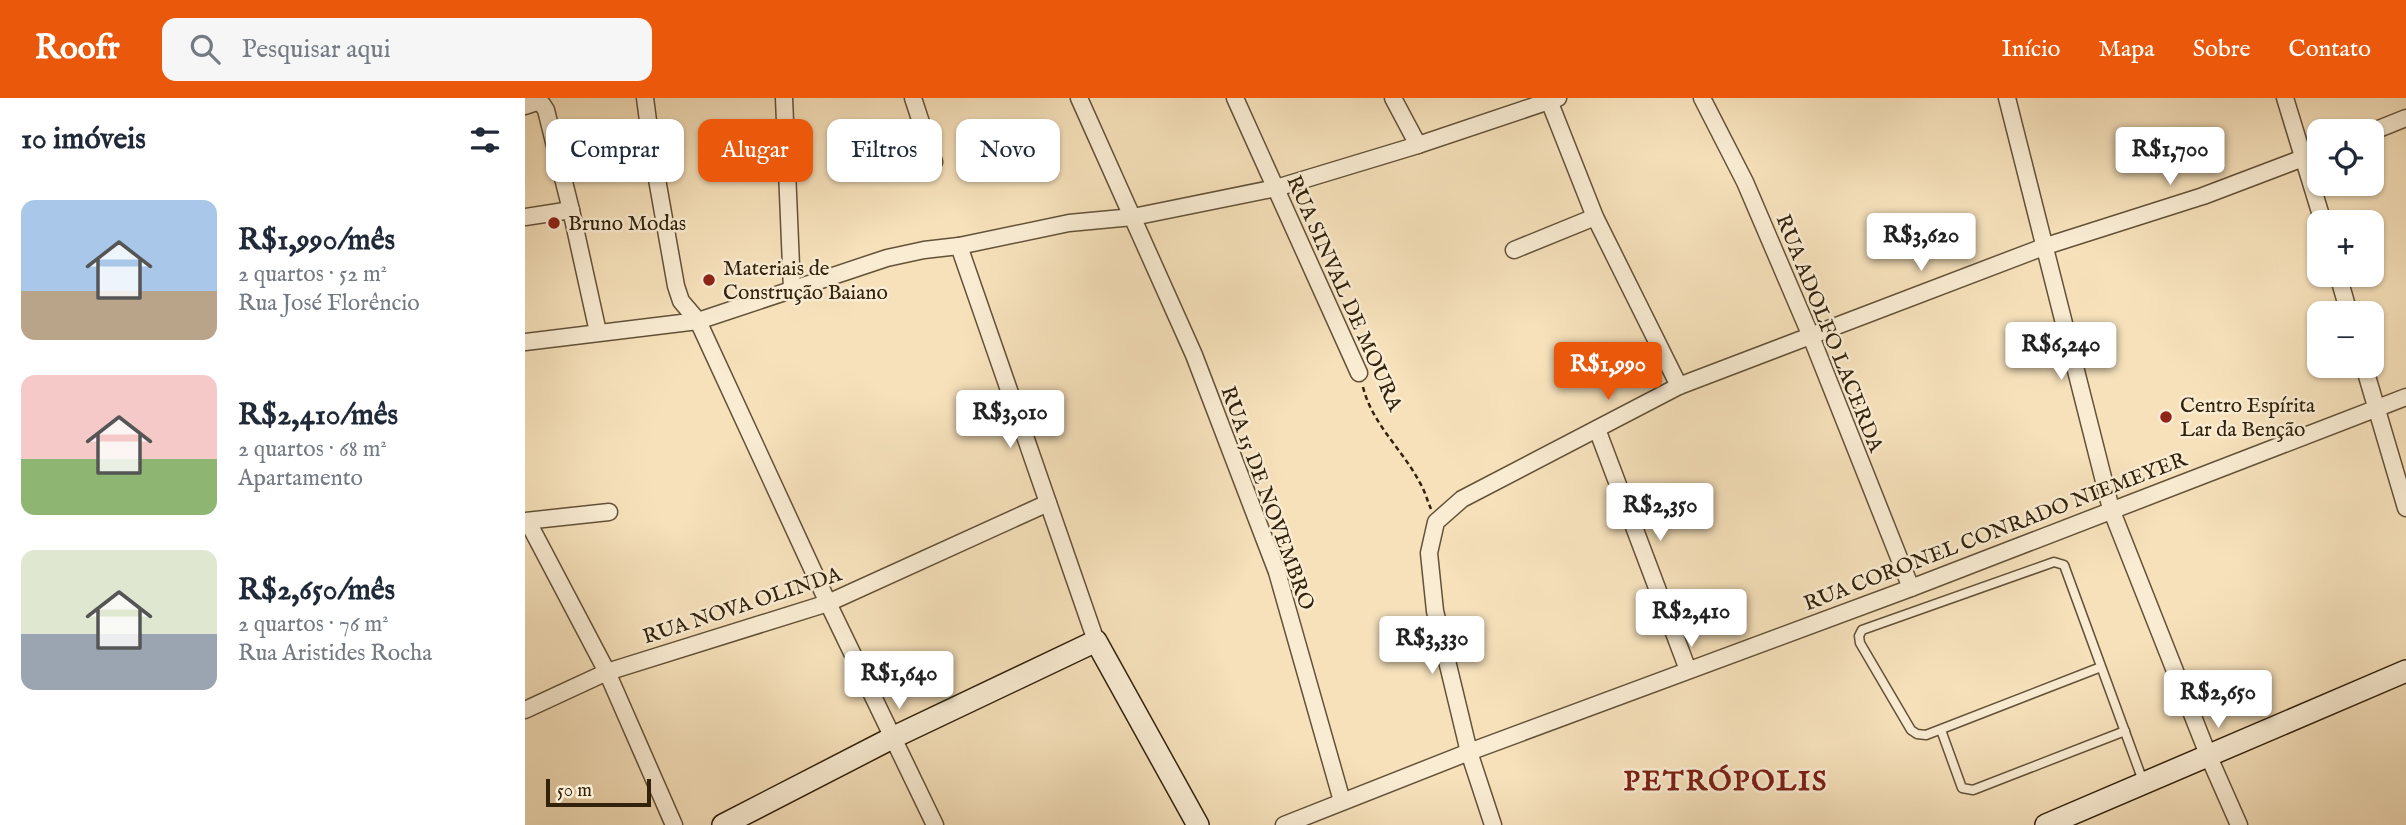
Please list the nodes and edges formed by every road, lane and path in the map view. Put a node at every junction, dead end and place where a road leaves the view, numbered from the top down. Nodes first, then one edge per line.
1 (645, 98) edge
2 (784, 98) edge
3 (913, 98) edge
4 (1079, 98) edge
5 (1235, 98) edge
6 (1393, 98) edge
7 (1702, 98) edge
8 (2007, 98) edge
9 (2285, 98) edge
10 (1551, 99) edge
11 (525, 106) edge
12 (2406, 118) edge
13 (920, 119) edge
14 (2384, 127) edge
15 (1418, 145) junction
16 (2307, 146) edge
17 (2307, 157) edge
18 (1276, 188) junction
19 (571, 211) junction
20 (1133, 216) junction
21 (525, 217) edge
22 (1595, 217) junction
23 (959, 246) junction
24 (2046, 246) junction
25 (1514, 250) dead end
26 (792, 290) junction
27 (698, 321) junction
28 (598, 332) junction
29 (1810, 334) junction
30 (525, 342) edge
31 (1359, 373) joint
32 (2368, 378) edge
33 (1679, 386) junction
34 (2406, 397) edge
35 (2376, 407) junction
36 (1597, 429) junction
37 (1048, 503) junction
38 (2406, 508) edge
39 (2111, 509) junction
40 (609, 512) dead end
41 (527, 521) edge
42 (1436, 522) junction
43 (1911, 588) junction
44 (828, 603) junction
45 (1096, 641) junction
46 (2101, 667) junction
47 (1688, 670) junction
48 (607, 671) junction
49 (2406, 671) edge
50 (525, 710) edge
51 (1941, 730) junction
52 (2125, 731) junction
53 (894, 737) junction
54 (1469, 752) junction
55 (2209, 757) junction
56 (2144, 783) junction
57 (1342, 801) junction
58 (674, 825) edge
59 (723, 825) edge
60 (935, 825) edge
61 (1198, 825) edge
62 (1284, 825) edge
63 (1493, 825) edge
64 (2046, 825) edge
65 (2239, 825) edge

1 - 27 street
2 - 26 street
3 - 13 street
4 - 20 street, RUA 15 DE NOVEMBRO
5 - 18 street, RUA SINVAL DE MOURA
6 - 15 street
7 - 29 street, RUA ADOLFO LACERDA
8 - 24 street
9 - 16 street
10 - 15 street
10 - 22 street
11 - 19 street
12 - 14 street
15 - 18 street
17 - 24 street
18 - 20 street
18 - 31 street, RUA SINVAL DE MOURA
19 - 21 street
19 - 28 street
20 - 23 street
20 - 57 street, RUA 15 DE NOVEMBRO
22 - 25 street
22 - 33 street
23 - 26 street
23 - 37 street
24 - 29 street
24 - 39 street
26 - 27 street
27 - 28 street
27 - 44 street
28 - 30 street
29 - 33 street
29 - 43 street, RUA ADOLFO LACERDA
31 - 42 path, RUA SINVAL DE MOURA
32 - 35 street
33 - 36 street
34 - 35 street, RUA CORONEL CONRADO NIEMEYER
35 - 38 street
35 - 39 street, RUA CORONEL CONRADO NIEMEYER
36 - 42 street
36 - 47 street
37 - 44 street, RUA NOVA OLINDA
37 - 45 street
39 - 43 street, RUA CORONEL CONRADO NIEMEYER
39 - 55 street
40 - 41 street
41 - 48 street
42 - 54 street
43 - 47 street, RUA CORONEL CONRADO NIEMEYER
44 - 48 street, RUA NOVA OLINDA
44 - 53 street
45 - 53 street
45 - 61 street
46 - 51 lane
46 - 51 lane
46 - 52 lane
47 - 54 street, RUA CORONEL CONRADO NIEMEYER
48 - 50 street, RUA NOVA OLINDA
48 - 58 street
49 - 55 street
51 - 52 lane
52 - 56 lane
53 - 59 street
53 - 60 street
54 - 57 street, RUA CORONEL CONRADO NIEMEYER
54 - 63 street
55 - 56 street
55 - 65 street
56 - 64 street
57 - 62 street, RUA CORONEL CONRADO NIEMEYER

